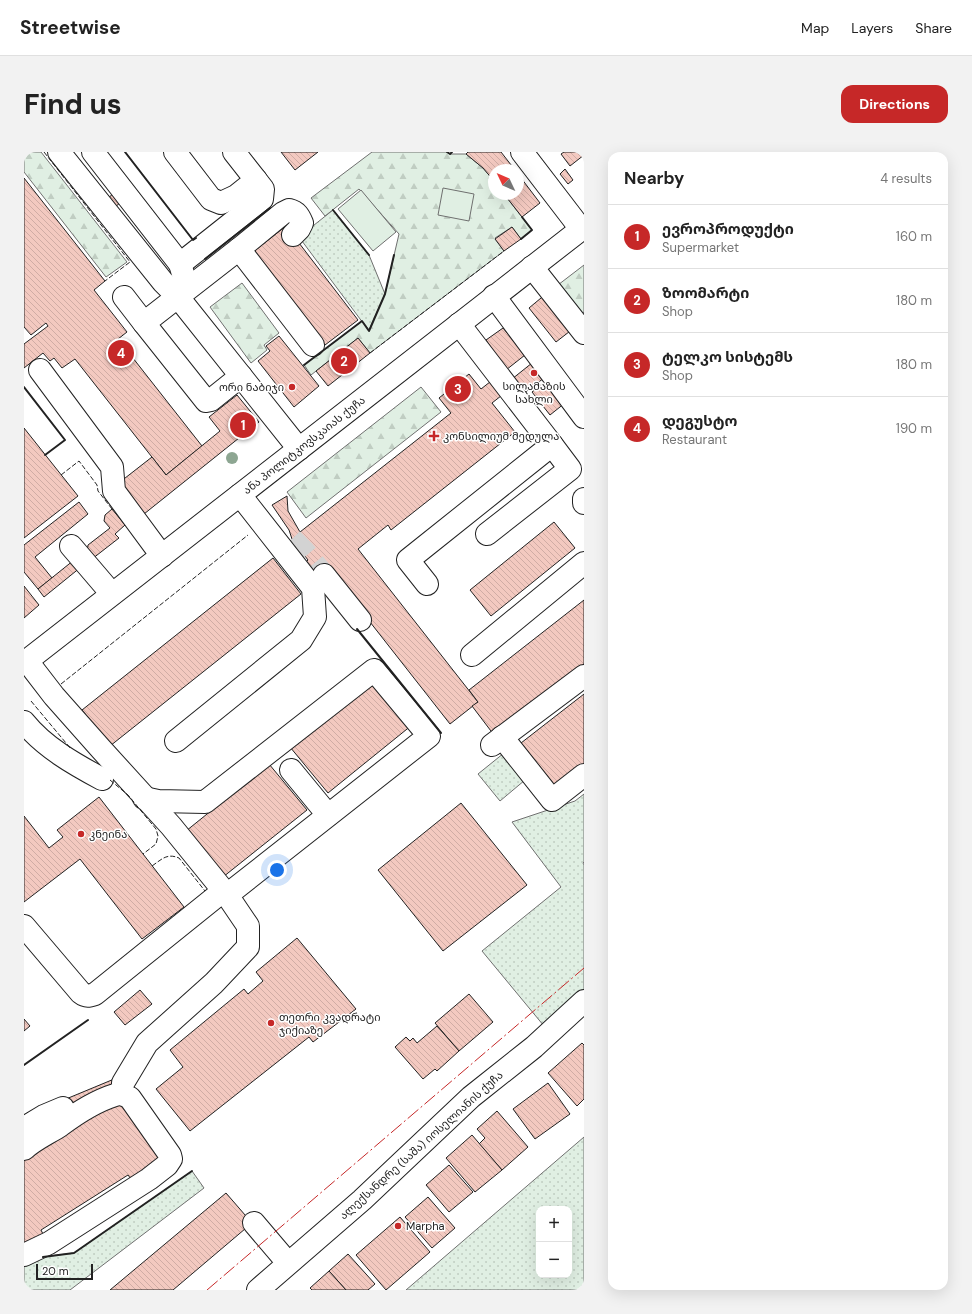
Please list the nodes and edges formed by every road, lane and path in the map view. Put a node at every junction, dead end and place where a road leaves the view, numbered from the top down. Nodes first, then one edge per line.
1 (59, 152) edge
2 (175, 152) edge
3 (234, 152) edge
4 (94, 154) edge
5 (532, 156) edge
6 (75, 173) junction
7 (256, 180) junction
8 (583, 228) edge
9 (293, 235) dead end
10 (239, 249) junction
11 (180, 264) junction
12 (532, 267) junction
13 (494, 296) junction
14 (124, 297) dead end
15 (178, 297) junction
16 (144, 323) junction
17 (459, 324) junction
18 (584, 333) edge
19 (313, 345) dead end
20 (40, 370) dead end
21 (241, 376) junction
22 (584, 417) edge
23 (552, 445) junction
24 (299, 449) junction
25 (245, 491) junction
26 (584, 499) edge
27 (584, 503) edge
28 (488, 534) dead end
29 (292, 539) tunnel mouth
30 (72, 546) dead end
31 (162, 556) junction
32 (584, 563) edge
33 (324, 575) tunnel mouth
34 (428, 584) dead end
35 (112, 594) junction
36 (360, 620) dead end
37 (472, 655) dead end
38 (26, 662) edge
39 (584, 676) edge
40 (24, 722) edge
41 (176, 741) dead end
42 (292, 770) dead end
43 (584, 775) edge
44 (102, 779) dead end
45 (144, 798) junction
46 (328, 815) junction
47 (225, 893) junction
48 (24, 926) edge
49 (584, 1001) edge
50 (123, 1083) dead end
51 (64, 1108) dead end
52 (24, 1128) edge
53 (24, 1148) edge
54 (254, 1223) dead end
55 (24, 1255) edge
56 (288, 1263) junction
57 (258, 1290) edge

1 - 6 street
2 - 7 street
3 - 7 street
4 - 6 street
4 - 11 street
5 - 8 street
6 - 15 street
7 - 11 street
8 - 12 street, ანა პოლიტკოვსკაიას ქუჩა
9 - 10 street
10 - 15 street
10 - 19 street
11 - 15 street
12 - 13 street, ანა პოლიტკოვსკაიას ქუჩა
12 - 18 street
13 - 17 street, ანა პოლიტკოვსკაიას ქუჩა
13 - 22 street
14 - 16 street
15 - 16 street
15 - 21 street
16 - 21 street
17 - 23 street
17 - 24 street, ანა პოლიტკოვსკაიას ქუჩა
20 - 31 street
21 - 24 street
23 - 28 street
23 - 34 street
24 - 25 street, ანა პოლიტკოვსკაიას ქუჩა
25 - 29 street
25 - 31 street, ანა პოლიტკოვსკაიას ქუჩა
25 - 41 street
26 - 27 street
30 - 35 street
31 - 35 street, ანა პოლიტკოვსკაიას ქუჩა
32 - 37 street
33 - 36 street
35 - 38 street, ანა პოლიტკოვსკაიას ქუჩა
38 - 45 street
39 - 43 street
40 - 44 street
42 - 46 street
45 - 46 street
45 - 47 street
46 - 47 street
47 - 48 street
47 - 50 street
49 - 56 street, ალექსანდრე (საშა) იოსელიანის ქუჩა
51 - 52 street
53 - 55 street
54 - 56 street
56 - 57 street, ალექსანდრე (საშა) იოსელიანის ქუჩა

